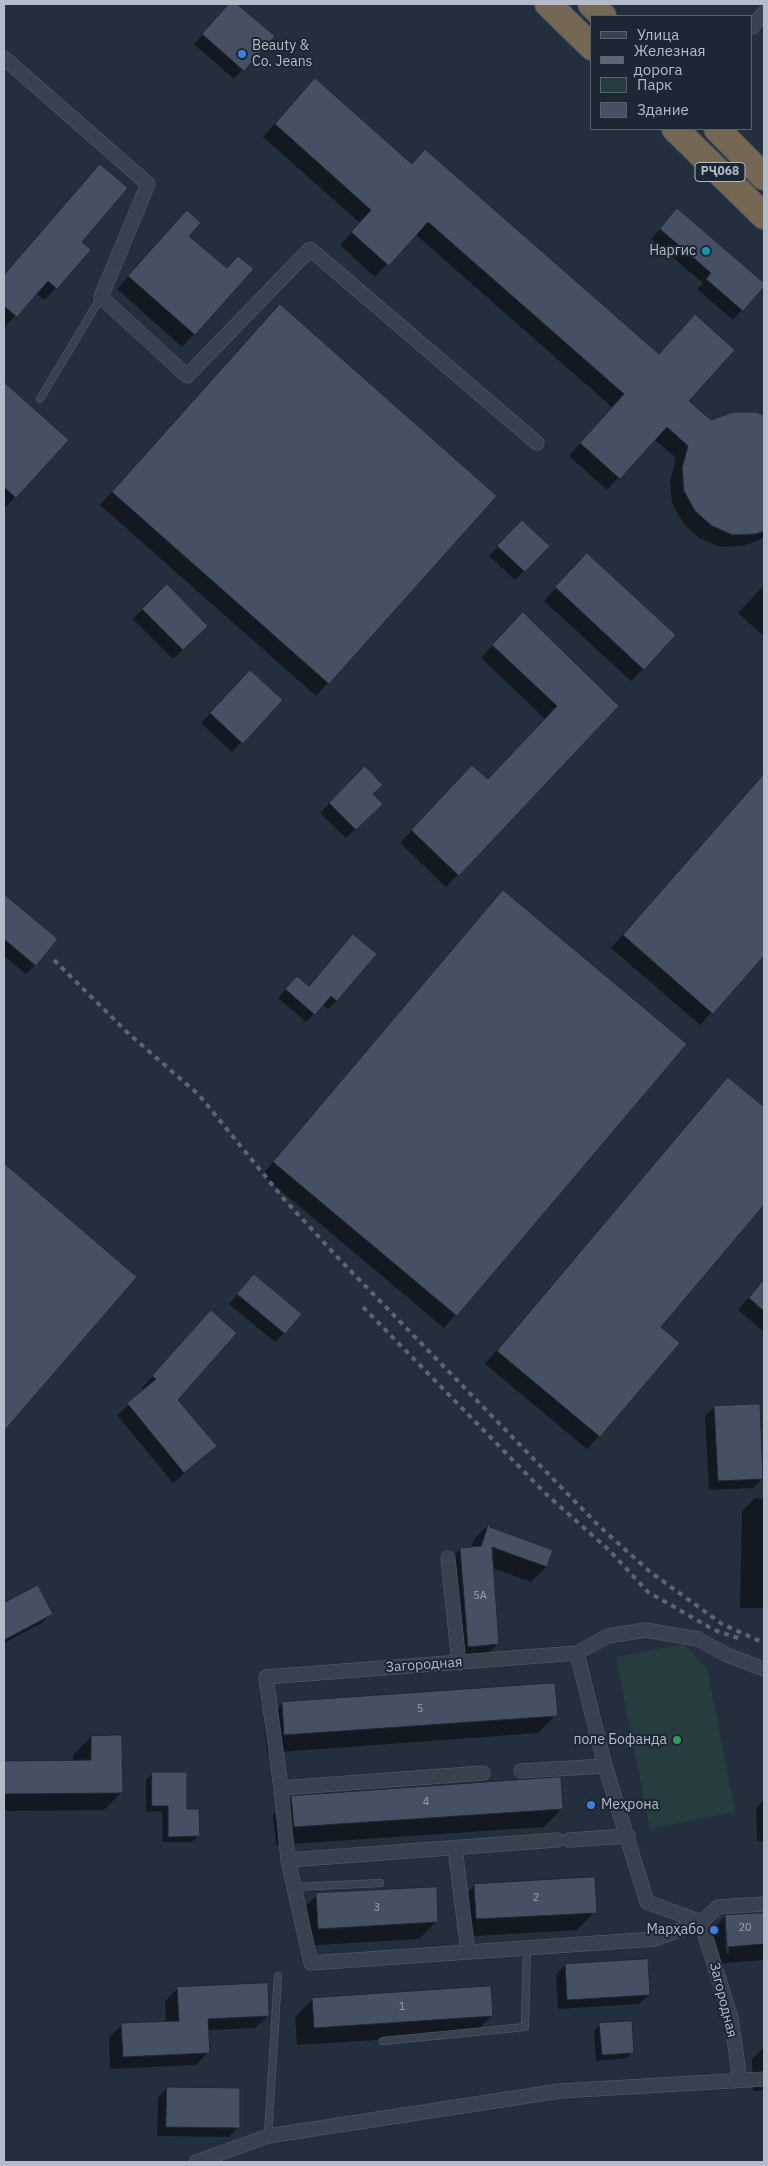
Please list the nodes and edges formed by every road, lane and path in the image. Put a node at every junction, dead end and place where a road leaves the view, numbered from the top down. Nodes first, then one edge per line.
1 (548, 4) edge
2 (590, 4) edge
3 (764, 13) edge
4 (602, 15) edge
5 (753, 26) edge
6 (590, 45) edge
7 (4, 58) edge
8 (676, 130) edge
9 (718, 130) edge
10 (764, 177) edge
11 (764, 216) edge
12 (100, 297) junction
13 (40, 399) dead end
14 (537, 443) dead end
15 (448, 1558) dead end
16 (578, 1653) junction
17 (459, 1663) junction
18 (764, 1669) edge
19 (605, 1766) junction
20 (521, 1771) dead end
21 (482, 1773) dead end
22 (282, 1788) junction
23 (628, 1836) junction
24 (456, 1848) junction
25 (288, 1860) junction
26 (380, 1883) dead end
27 (294, 1887) junction
28 (764, 1904) edge
29 (701, 1922) junction
30 (527, 1948) junction
31 (468, 1952) junction
32 (278, 1976) dead end
33 (383, 2042) dead end
34 (764, 2079) edge
35 (740, 2080) junction
36 (268, 2136) junction
37 (196, 2162) edge

1 - 6 highway
2 - 4 highway
3 - 5 street
7 - 12 street
8 - 11 highway, РҶ068
9 - 10 highway, РҶ068
12 - 13 lane
12 - 14 street
15 - 17 street
16 - 17 street, Загородная
16 - 18 street
16 - 19 street
17 - 22 street, Загородная
19 - 20 street
19 - 23 street
21 - 22 street
22 - 25 street, Загородная
23 - 24 street
23 - 29 street
24 - 25 street
24 - 31 street
25 - 27 street, Загородная
26 - 27 lane
27 - 31 street, Загородная
28 - 29 street
29 - 30 street, Загородная
29 - 35 street, Загородная
30 - 31 street, Загородная
30 - 33 lane
32 - 36 lane
34 - 35 street
35 - 36 street
36 - 37 street

